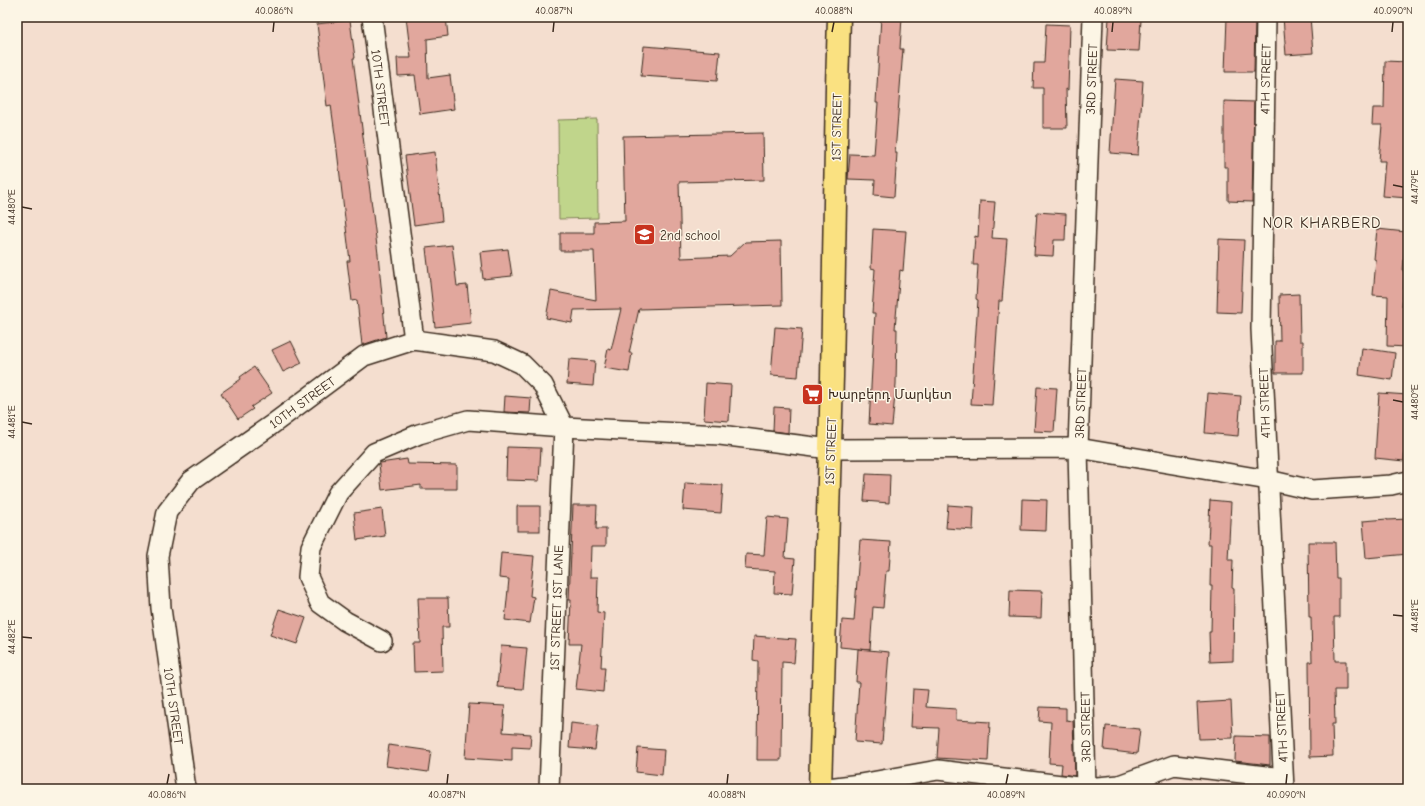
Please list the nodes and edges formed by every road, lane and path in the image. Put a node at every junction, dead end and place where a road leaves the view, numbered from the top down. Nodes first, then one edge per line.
1 (372, 17) edge
2 (839, 17) edge
3 (1093, 17) edge
4 (1266, 17) edge
5 (414, 340) junction
6 (564, 427) junction
7 (1078, 448) junction
8 (830, 449) junction
9 (1268, 480) junction
10 (1408, 481) edge
11 (382, 641) dead end
12 (1284, 784) edge
13 (1086, 788) edge
14 (186, 789) edge
15 (549, 789) edge
16 (820, 789) edge

1 - 5 street, 10TH STREET
2 - 8 main road, 1ST STREET
3 - 7 street, 3RD STREET
4 - 9 street, 4TH STREET
5 - 6 street
5 - 14 street, 10TH STREET
6 - 8 street
6 - 11 street
6 - 15 street, 1ST STREET 1ST LANE
7 - 8 street
7 - 9 street
7 - 13 street, 3RD STREET
8 - 16 main road, 1ST STREET
9 - 10 street
9 - 12 street, 4TH STREET
12 - 13 street
13 - 16 street

